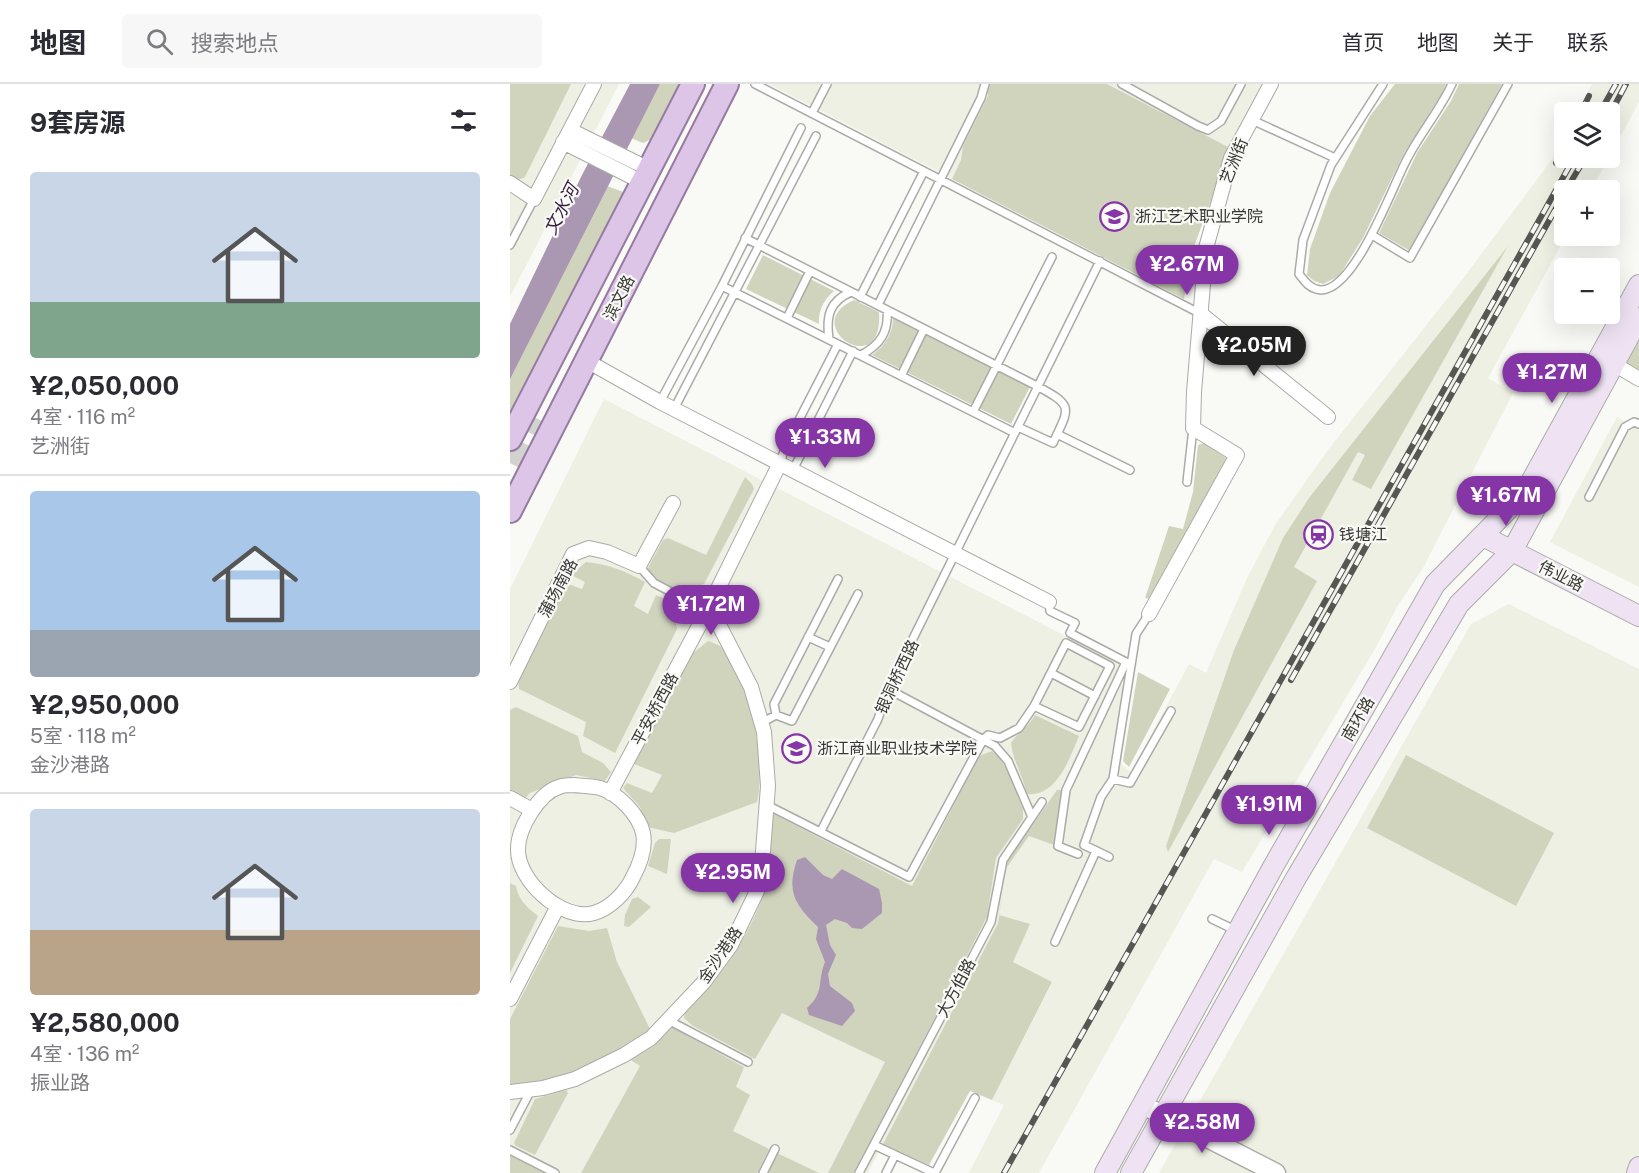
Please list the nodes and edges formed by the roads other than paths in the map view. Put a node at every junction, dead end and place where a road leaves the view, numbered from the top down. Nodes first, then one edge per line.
1 (594, 84) edge
2 (693, 84) edge
3 (727, 84) edge
4 (755, 84) edge
5 (985, 84) edge
6 (1122, 84) edge
7 (1241, 84) edge
8 (1271, 84) edge
9 (1383, 84) edge
10 (1452, 84) edge
11 (1508, 84) edge
12 (824, 85) edge
13 (812, 113) junction
14 (1252, 120) junction
15 (801, 128) dead end
16 (571, 136) junction
17 (816, 136) dead end
18 (1335, 158) junction
19 (924, 171) junction
20 (638, 172) junction
21 (940, 179) junction
22 (510, 183) edge
23 (534, 199) junction
24 (1372, 236) junction
25 (745, 238) junction
26 (510, 245) edge
27 (760, 245) junction
28 (1052, 257) dead end
29 (1100, 261) junction
30 (810, 271) junction
31 (1639, 285) edge
32 (722, 286) junction
33 (851, 292) junction
34 (736, 293) junction
35 (860, 297) junction
36 (878, 305) junction
37 (887, 310) junction
38 (1201, 314) junction
39 (787, 318) junction
40 (1639, 318) edge
41 (924, 329) junction
42 (829, 339) junction
43 (838, 344) junction
44 (853, 351) junction
45 (861, 355) junction
46 (587, 361) junction
47 (1614, 364) junction
48 (996, 365) junction
49 (901, 376) junction
50 (1639, 379) edge
51 (1037, 386) junction
52 (660, 402) junction
53 (674, 409) junction
54 (973, 412) junction
55 (1328, 417) dead end
56 (1639, 424) edge
57 (1193, 428) junction
58 (1017, 430) junction
59 (1057, 434) junction
60 (510, 439) edge
61 (780, 463) junction
62 (793, 470) junction
63 (1130, 470) dead end
64 (1187, 482) dead end
65 (1588, 497) dead end
66 (673, 503) dead end
67 (510, 511) edge
68 (1483, 536) junction
69 (1512, 551) junction
70 (956, 554) junction
71 (639, 567) junction
72 (838, 579) dead end
73 (858, 594) dead end
74 (1049, 602) joint
75 (706, 611) junction
76 (1149, 614) joint
77 (1639, 616) edge
78 (808, 637) junction
79 (830, 647) junction
80 (1051, 673) junction
81 (510, 682) edge
82 (888, 689) junction
83 (1095, 696) junction
84 (1034, 706) junction
85 (1172, 711) dead end
86 (776, 715) junction
87 (761, 723) junction
88 (983, 740) junction
89 (1113, 779) junction
90 (610, 793) junction
91 (510, 798) edge
92 (1042, 802) dead end
93 (767, 805) junction
94 (532, 810) junction
95 (1032, 817) junction
96 (516, 827) edge
97 (821, 831) junction
98 (1096, 851) junction
99 (1078, 854) dead end
100 (1109, 857) dead end
101 (558, 906) junction
102 (1212, 919) dead end
103 (1238, 932) junction
104 (1055, 942) dead end
105 (510, 999) edge
106 (668, 1020) junction
107 (748, 1062) dead end
108 (531, 1090) junction
109 (510, 1092) edge
110 (975, 1098) dead end
111 (1143, 1105) junction
112 (1164, 1114) junction
113 (510, 1130) edge
114 (873, 1145) junction
115 (775, 1149) dead end
116 (510, 1150) edge
117 (895, 1155) junction
118 (1639, 1167) edge
119 (555, 1173) edge
120 (763, 1173) edge
121 (859, 1173) edge
122 (886, 1173) edge
123 (935, 1173) edge
124 (1105, 1173) edge
125 (1131, 1173) edge
126 (1276, 1173) edge
127 (1637, 1173) edge

1 - 16 street
2 - 20 main road, 滨文路
3 - 46 main road, 滨文路
4 - 13 lane
5 - 21 lane
6 - 7 lane
8 - 14 street, 艺洲街
9 - 18 lane
10 - 24 lane
11 - 24 lane
12 - 13 lane
13 - 19 lane
14 - 18 lane
14 - 38 street, 艺洲街
15 - 25 lane
16 - 20 street
16 - 20 street
16 - 23 street
17 - 27 lane
18 - 24 lane
19 - 21 lane
19 - 35 lane
20 - 60 main road, 滨文路
21 - 29 lane
21 - 36 lane
22 - 23 street
23 - 26 lane
25 - 27 lane
25 - 32 lane
27 - 30 lane
27 - 34 lane
28 - 48 lane
29 - 38 lane
29 - 51 lane, 银洞桥西路
30 - 33 lane
30 - 39 lane
31 - 68 main road, 南环路
32 - 34 lane
32 - 52 lane
33 - 35 lane
33 - 42 lane
34 - 39 lane
34 - 53 lane
35 - 36 lane
36 - 37 lane
37 - 41 lane
37 - 45 lane
38 - 55 street
38 - 57 street, 艺洲街
39 - 42 lane
40 - 47 main road, 南环路
41 - 48 lane
41 - 49 lane
42 - 43 lane
43 - 44 lane
43 - 61 lane
44 - 45 lane
44 - 62 lane
45 - 49 lane
46 - 52 street
46 - 67 main road, 滨文路
47 - 50 street
47 - 69 main road, 南环路
48 - 51 lane
48 - 54 lane
49 - 54 lane
51 - 58 lane, 银洞桥西路
51 - 59 lane
52 - 53 street
53 - 61 street
54 - 58 lane
56 - 65 lane
57 - 64 lane
57 - 76 street
58 - 59 lane
58 - 70 lane, 银洞桥西路
59 - 63 lane
61 - 62 street
61 - 75 street, 平安桥西路
62 - 70 street
66 - 71 street
68 - 69 main road, 伟业路
68 - 103 main road, 南环路
69 - 77 main road, 伟业路
69 - 112 main road, 南环路
70 - 74 street
70 - 82 lane, 银洞桥西路
71 - 75 lane
71 - 81 street, 蒲场南路
72 - 78 lane
73 - 79 lane
74 - 99 lane
75 - 87 street, 金沙港路
75 - 90 street, 平安桥西路
76 - 89 lane
78 - 79 lane
78 - 86 lane
79 - 86 lane
80 - 83 lane
80 - 83 lane
80 - 84 lane
82 - 88 lane
82 - 97 lane, 银洞桥西路
83 - 84 lane
84 - 88 lane
85 - 89 lane
86 - 87 lane
87 - 93 street, 金沙港路
88 - 95 lane
88 - 97 lane
89 - 98 lane
90 - 94 street
90 - 101 street
91 - 94 street
92 - 95 lane, 大方伯路
93 - 97 lane
93 - 106 street, 金沙港路
94 - 96 street
95 - 114 lane, 大方伯路
96 - 101 street
98 - 100 lane
98 - 104 lane
101 - 105 street
102 - 103 lane
103 - 111 main road, 南环路
106 - 107 lane
106 - 108 street, 金沙港路
108 - 109 street, 金沙港路
108 - 113 lane
110 - 123 lane
111 - 112 street
111 - 124 main road, 南环路
112 - 125 main road, 南环路
112 - 126 street
114 - 117 lane
114 - 121 lane, 大方伯路
115 - 120 lane
116 - 119 lane
117 - 122 lane
117 - 123 lane
118 - 127 main road

